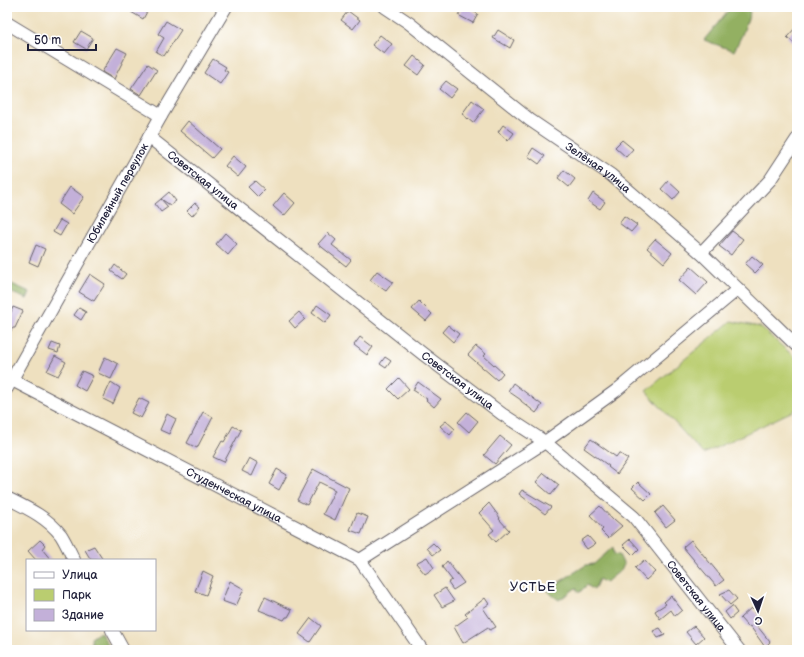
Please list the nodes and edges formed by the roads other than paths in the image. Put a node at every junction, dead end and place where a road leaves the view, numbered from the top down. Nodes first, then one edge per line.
1 (226, 7) edge
2 (385, 7) edge
3 (7, 23) edge
4 (161, 116) junction
5 (149, 137) junction
6 (797, 139) edge
7 (701, 253) junction
8 (738, 289) junction
9 (797, 346) edge
10 (9, 384) edge
11 (544, 442) junction
12 (7, 498) edge
13 (74, 559) edge
14 (360, 560) junction
15 (113, 631) edge
16 (123, 650) edge
17 (422, 650) edge
18 (739, 650) edge

1 - 4 street, Юбилейный переулок
2 - 7 street, Зелёная улица
3 - 4 street
4 - 5 street, Юбилейный переулок
5 - 10 street, Юбилейный переулок
5 - 11 street, Советская улица
6 - 7 street
7 - 8 street, Зелёная улица
8 - 9 street, Зелёная улица
8 - 11 street
10 - 14 street, Студенческая улица
11 - 14 street
11 - 18 street, Советская улица
12 - 13 street
14 - 17 street, Студенческая улица
15 - 16 street

